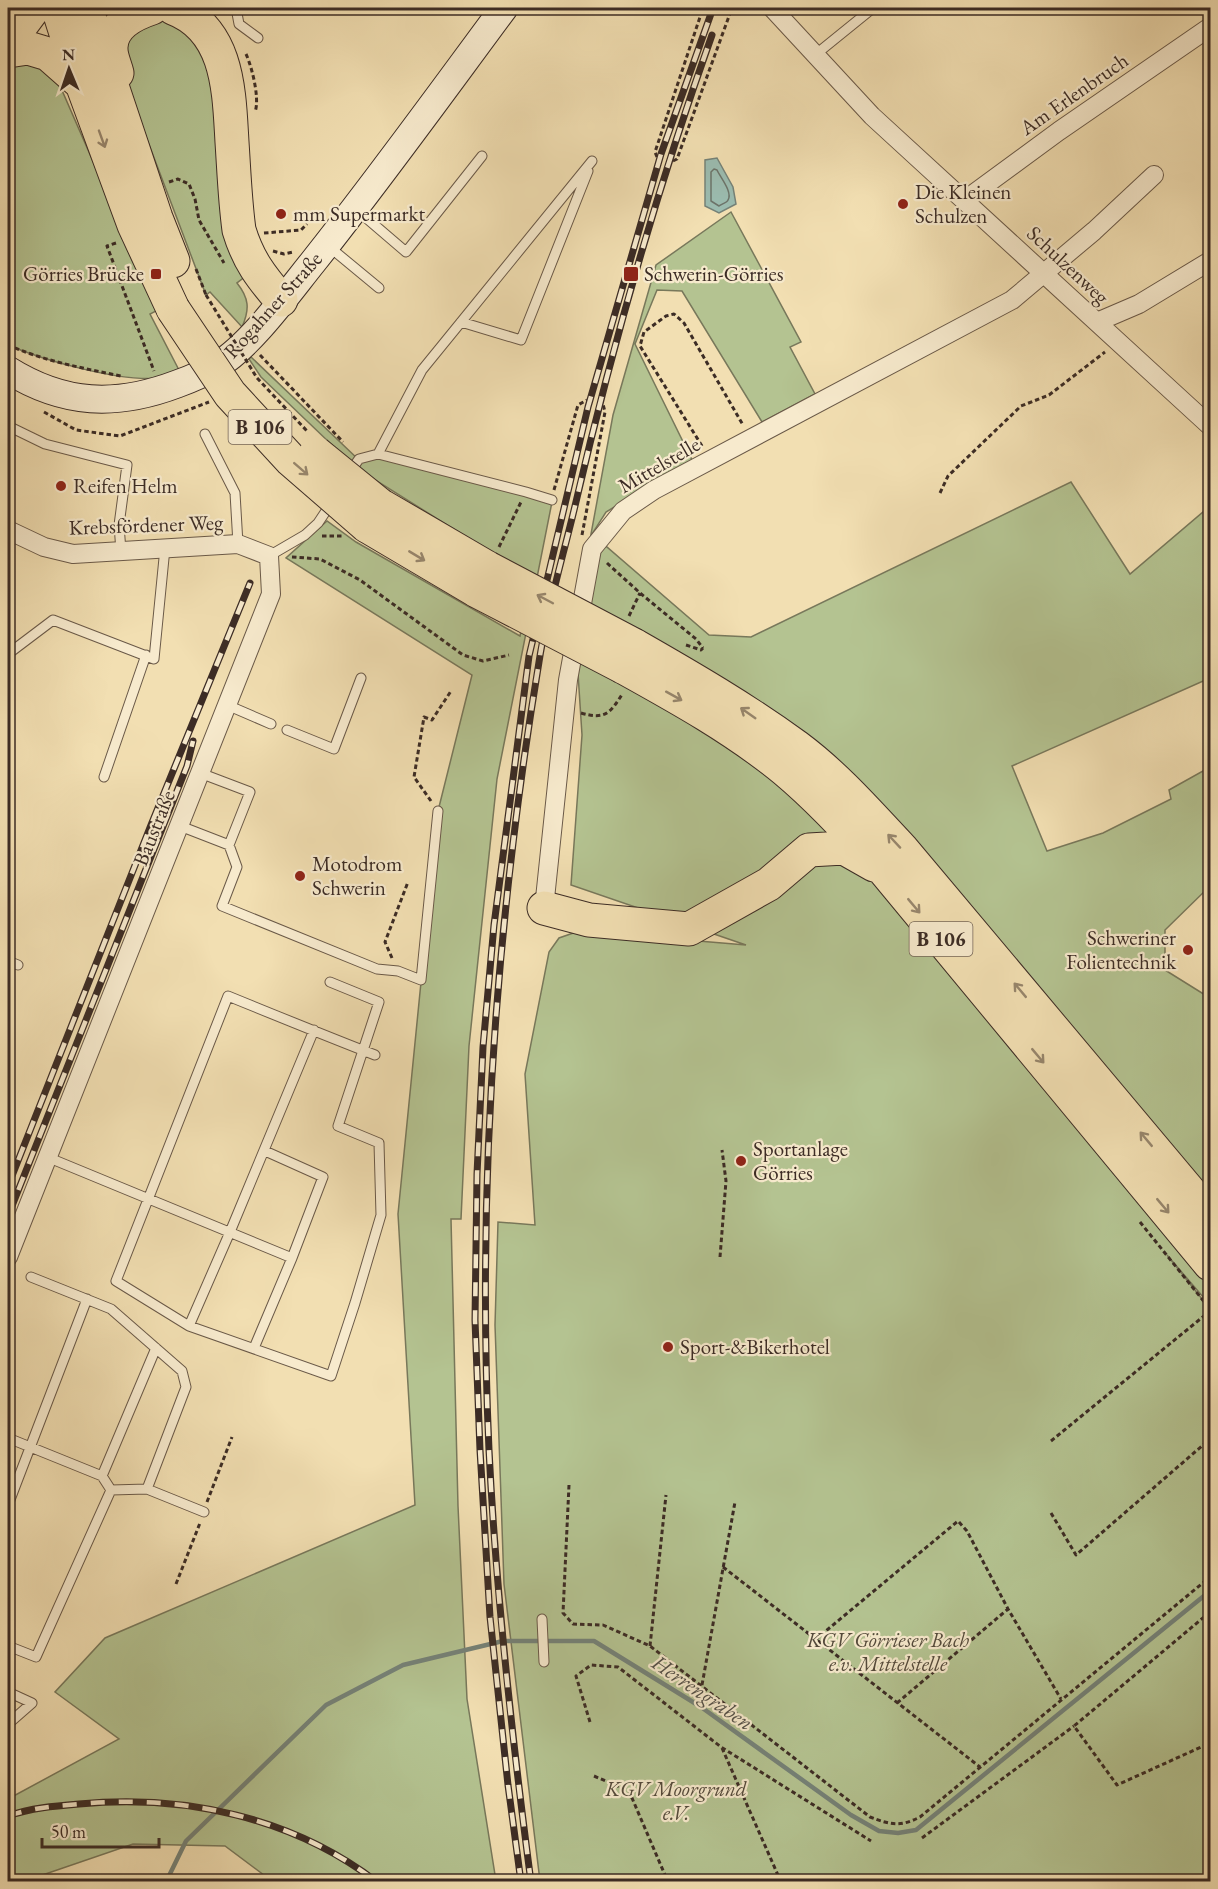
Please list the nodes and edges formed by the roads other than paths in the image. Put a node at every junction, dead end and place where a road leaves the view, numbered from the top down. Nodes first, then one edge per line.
1 (34, 8) edge
2 (58, 8) edge
3 (86, 8) edge
4 (152, 8) edge
5 (173, 8) edge
6 (236, 8) edge
7 (504, 8) edge
8 (772, 8) edge
9 (873, 8) edge
10 (1210, 27) edge
11 (258, 38) dead end
12 (8, 43) edge
13 (8, 51) edge
14 (815, 55) junction
15 (82, 84) junction
16 (482, 156) dead end
17 (1154, 175) dead end
18 (965, 200) junction
19 (355, 208) junction
20 (156, 218) junction
21 (327, 245) junction
22 (1210, 261) edge
23 (1044, 274) junction
24 (379, 288) dead end
25 (281, 300) junction
26 (191, 303) junction
27 (461, 322) junction
28 (1097, 322) junction
29 (8, 370) edge
30 (8, 426) edge
31 (1210, 426) edge
32 (205, 434) dead end
33 (378, 454) junction
34 (552, 500) road end
35 (8, 530) edge
36 (238, 544) junction
37 (165, 548) junction
38 (121, 551) junction
39 (269, 556) junction
40 (8, 654) edge
41 (146, 655) junction
42 (628, 655) junction
43 (361, 678) dead end
44 (227, 705) junction
45 (271, 724) dead end
46 (287, 730) dead end
47 (785, 770) junction
48 (200, 773) junction
49 (104, 777) dead end
50 (438, 811) road end
51 (180, 826) junction
52 (229, 845) junction
53 (808, 850) junction
54 (884, 870) junction
55 (544, 908) joint
56 (8, 961) edge
57 (18, 965) dead end
58 (330, 982) dead end
59 (314, 1030) junction
60 (362, 1050) junction
61 (375, 1055) dead end
62 (265, 1151) junction
63 (47, 1157) junction
64 (149, 1198) junction
65 (1210, 1216) edge
66 (230, 1232) junction
67 (8, 1257) edge
68 (292, 1258) junction
69 (1210, 1264) edge
70 (31, 1277) dead end
71 (87, 1299) junction
72 (189, 1326) junction
73 (156, 1348) junction
74 (255, 1348) junction
75 (8, 1438) edge
76 (31, 1447) junction
77 (102, 1476) junction
78 (147, 1489) junction
79 (111, 1490) junction
80 (8, 1505) edge
81 (204, 1512) dead end
82 (542, 1618) dead end
83 (8, 1646) edge
84 (544, 1662) dead end
85 (8, 1692) edge
86 (8, 1724) edge

1 - 12 highway
2 - 15 highway, B 106
3 - 20 highway, B 106
4 - 20 highway
5 - 25 highway
6 - 11 lane
7 - 19 street, Rogahner Straße
8 - 14 street, Schulzenweg
9 - 14 lane
10 - 18 street, Am Erlenbruch
13 - 15 highway
14 - 18 street, Schulzenweg
15 -> 26 highway, B 106
16 - 19 lane
17 - 23 street
18 - 23 street, Schulzenweg
19 - 21 street, Rogahner Straße
20 - 26 highway, B 106
21 - 24 lane
21 - 25 street, Rogahner Straße
22 - 28 street
23 - 28 street, Schulzenweg
23 - 55 street, Mittelstelle
25 - 29 street, Rogahner Straße
26 - 42 highway, B 106, bridge
27 - 27 lane
27 - 33 lane
28 - 31 street, Schulzenweg
30 - 38 lane
32 - 36 lane
33 - 34 lane
33 - 39 lane
35 - 38 street, Krebsfördener Weg
36 - 37 street, Krebsfördener Weg
36 - 39 street, Krebsfördener Weg
37 - 38 street, Krebsfördener Weg
37 - 41 lane
39 - 44 street, Baustraße
40 - 41 lane
41 - 49 lane
42 -> 47 highway, B 106
65 -> 42 highway, B 106
43 - 46 lane
44 - 45 lane
44 - 48 street, Baustraße
47 - 53 highway
47 - 54 highway, B 106
48 - 51 street, Baustraße
48 - 52 lane
50 - 52 lane
51 - 52 lane
51 - 63 street, Baustraße
53 - 54 highway
53 - 55 highway
54 -> 69 highway, B 106
56 - 57 lane
58 - 60 lane
59 - 60 lane
59 - 62 lane
59 - 64 lane
60 - 61 lane
60 - 74 lane
62 - 66 lane
62 - 68 lane
63 - 64 lane
63 - 67 street, Baustraße
64 - 66 lane
64 - 72 lane
66 - 68 lane
66 - 72 lane
68 - 74 lane
70 - 71 lane
71 - 73 lane
71 - 76 lane
72 - 74 lane
73 - 77 lane
73 - 78 lane
75 - 76 lane
76 - 77 lane
76 - 80 lane
77 - 79 lane
78 - 79 lane
78 - 81 lane
79 - 83 lane
82 - 84 lane
85 - 86 lane

